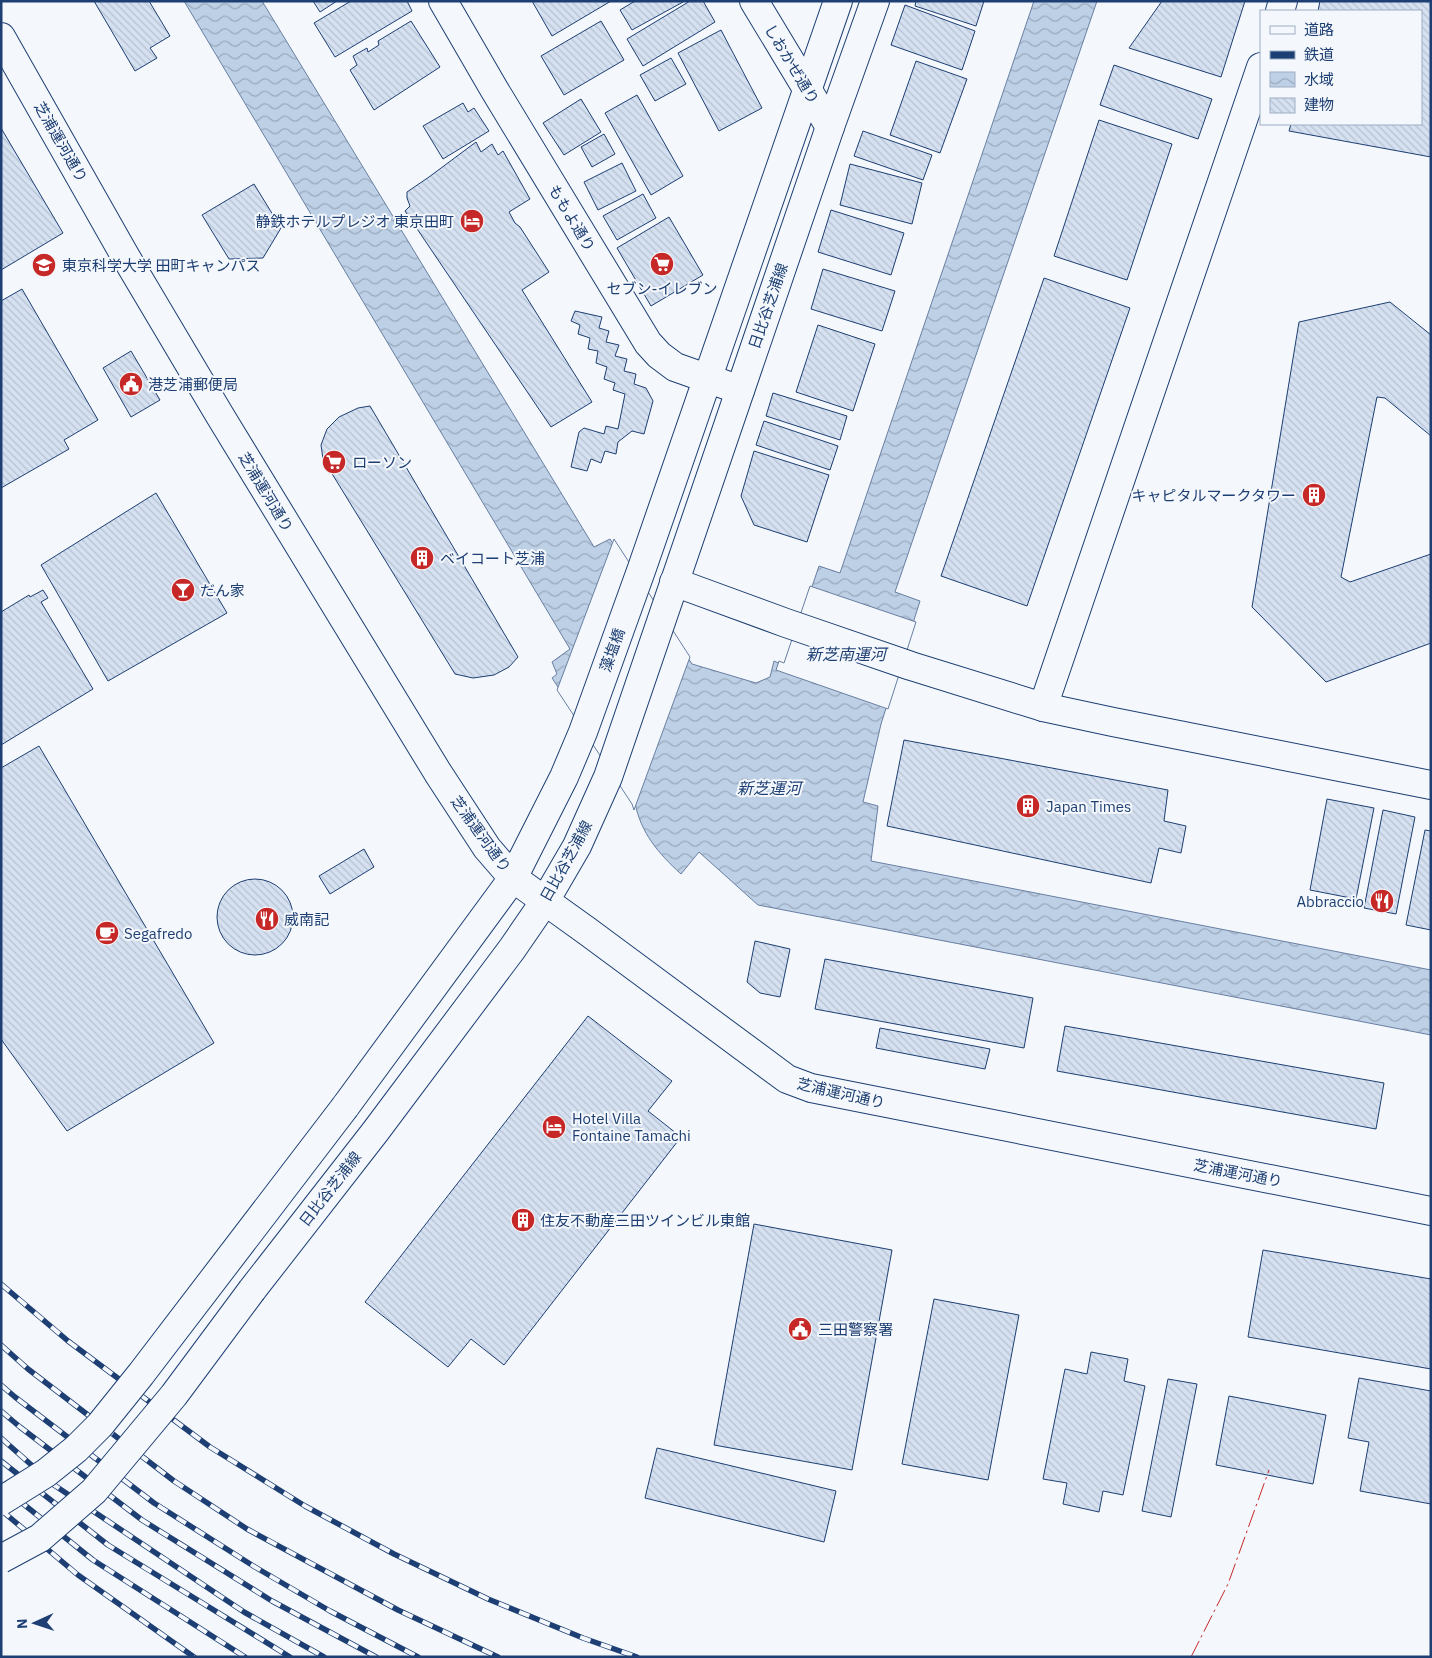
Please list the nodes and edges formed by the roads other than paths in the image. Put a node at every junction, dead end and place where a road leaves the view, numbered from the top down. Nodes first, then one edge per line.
1 (443, 1) edge
2 (754, 1) edge
3 (838, 1) edge
4 (875, 1) edge
5 (1, 37) edge
6 (1260, 70) edge
7 (807, 88) junction
8 (830, 127) junction
9 (708, 378) junction
10 (740, 390) junction
11 (674, 582) junction
12 (1042, 706) junction
13 (1431, 785) edge
14 (513, 878) junction
15 (545, 902) junction
16 (1431, 1211) edge
17 (1, 1501) edge
18 (1, 1559) edge

1 - 9 street, ももよ通り
2 - 7 street, しおかぜ通り
3 - 7 street
4 - 8 street, 日比谷芝浦線
5 - 14 street, 芝浦運河通り
6 - 12 street
7 - 8 street, しおかぜ通り
7 - 9 street
8 - 10 street, 日比谷芝浦線
9 - 10 street, ももよ通り
9 - 14 street, 藻塩橋
10 - 11 street, 日比谷芝浦線
11 - 12 street
11 - 15 street, 日比谷芝浦線
12 - 13 street
14 - 15 street, 芝浦運河通り
14 - 17 street, bridge
15 - 16 street, 芝浦運河通り
15 - 18 street, 日比谷芝浦線, bridge

